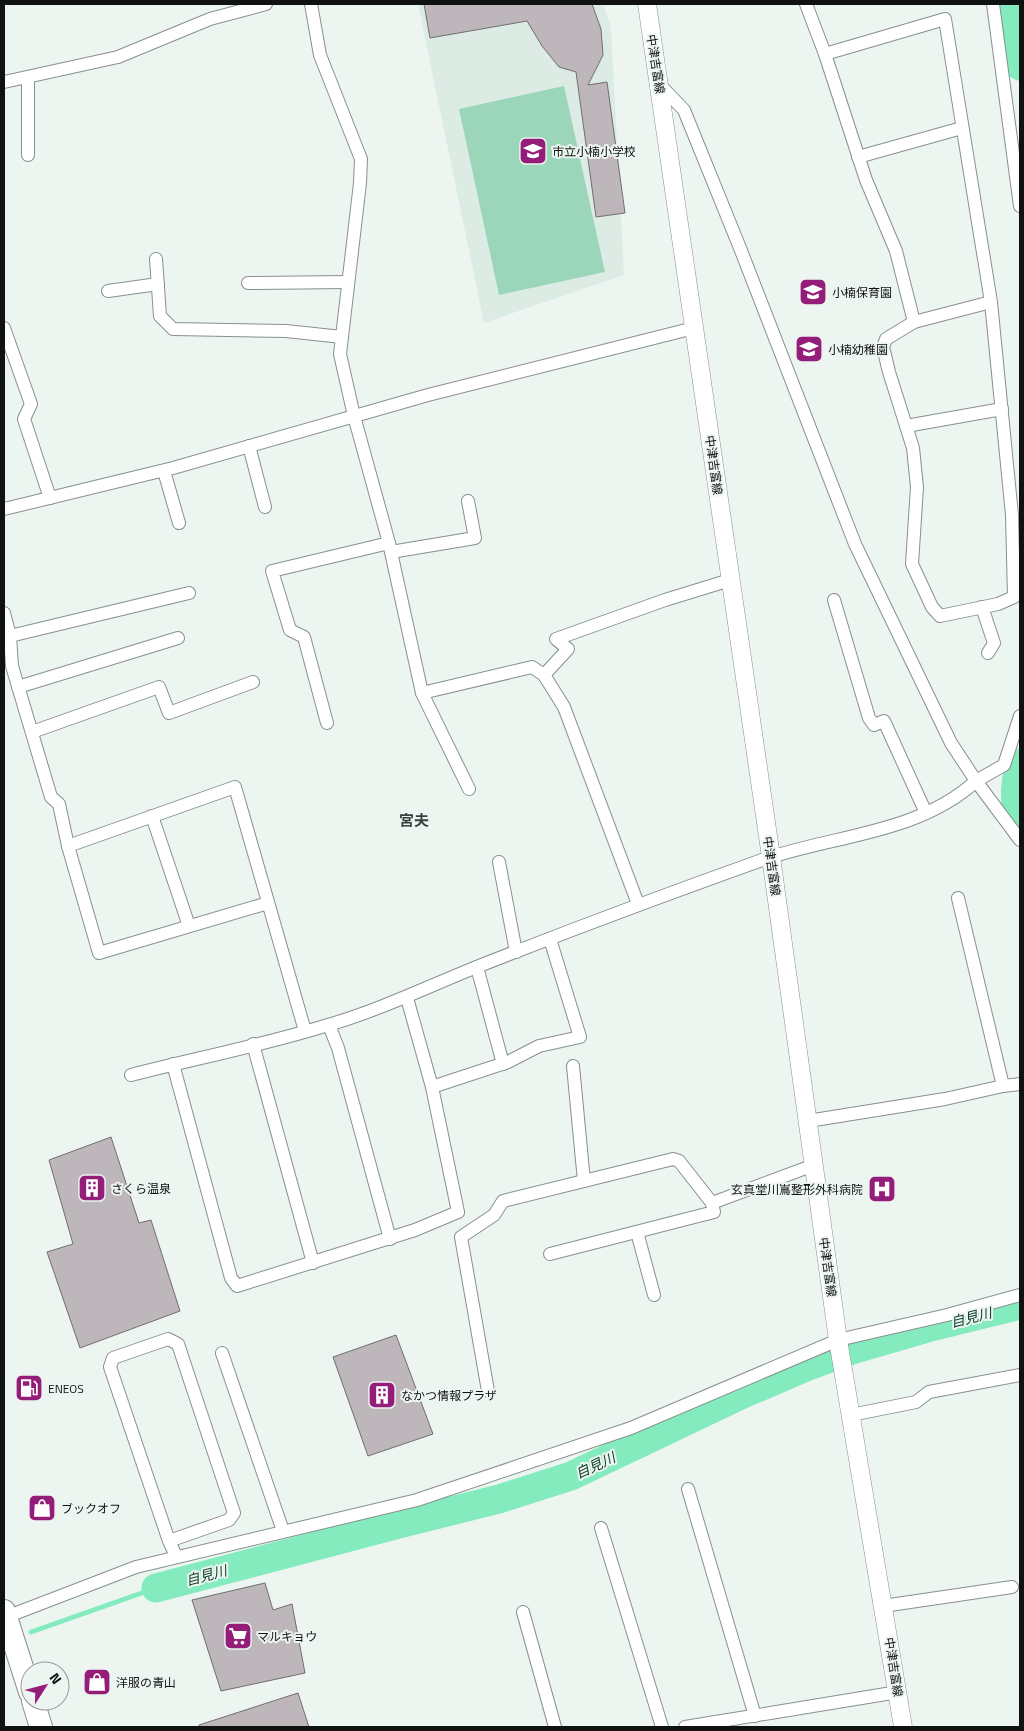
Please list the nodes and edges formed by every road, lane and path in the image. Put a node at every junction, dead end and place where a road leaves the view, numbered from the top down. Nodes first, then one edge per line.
1 (266, 4) edge
2 (311, 4) edge
3 (647, 4) edge
4 (806, 4) edge
5 (993, 4) edge
6 (825, 54) junction
7 (28, 77) junction
8 (4, 82) edge
9 (659, 84) junction
10 (962, 128) junction
11 (28, 155) dead end
12 (858, 157) junction
13 (1020, 206) edge
14 (156, 259) dead end
15 (348, 282) junction
16 (248, 283) dead end
17 (158, 284) junction
18 (108, 290) dead end
19 (991, 302) junction
20 (914, 322) junction
21 (4, 328) edge
22 (694, 328) junction
23 (342, 337) junction
24 (1002, 410) junction
25 (354, 416) junction
26 (906, 426) junction
27 (249, 446) junction
28 (164, 471) junction
29 (50, 498) junction
30 (468, 501) dead end
31 (265, 507) dead end
32 (4, 508) edge
33 (179, 523) dead end
34 (390, 547) junction
35 (730, 580) junction
36 (189, 593) dead end
37 (834, 600) dead end
38 (982, 607) junction
39 (4, 613) edge
40 (10, 636) junction
41 (178, 638) dead end
42 (988, 653) dead end
43 (544, 676) junction
44 (253, 682) dead end
45 (18, 687) junction
46 (422, 693) junction
47 (1020, 716) edge
48 (327, 722) dead end
49 (32, 732) junction
50 (976, 781) junction
51 (468, 789) dead end
52 (926, 813) junction
53 (152, 816) junction
54 (1020, 840) edge
55 (68, 846) junction
56 (771, 857) junction
57 (499, 862) dead end
58 (958, 898) dead end
59 (268, 903) junction
60 (638, 904) junction
61 (189, 926) junction
62 (550, 938) junction
63 (516, 952) junction
64 (477, 967) junction
65 (406, 998) junction
66 (329, 1025) junction
67 (305, 1031) junction
68 (253, 1044) junction
69 (173, 1064) junction
70 (503, 1064) junction
71 (573, 1066) dead end
72 (131, 1075) dead end
73 (1020, 1084) edge
74 (1003, 1086) junction
75 (432, 1087) junction
76 (808, 1121) junction
77 (814, 1165) junction
78 (584, 1181) junction
79 (712, 1203) junction
80 (637, 1232) junction
81 (390, 1238) junction
82 (550, 1254) dead end
83 (313, 1263) junction
84 (1020, 1295) edge
85 (654, 1296) dead end
86 (838, 1340) junction
87 (222, 1353) dead end
88 (1020, 1375) edge
89 (488, 1391) dead end
90 (850, 1415) junction
91 (688, 1489) dead end
92 (601, 1528) dead end
93 (283, 1531) junction
94 (169, 1542) junction
95 (176, 1556) junction
96 (1012, 1587) dead end
97 (884, 1606) junction
98 (523, 1612) dead end
99 (5, 1614) edge
100 (10, 1648) edge
101 (20, 1670) edge
102 (898, 1692) junction
103 (36, 1711) edge
104 (756, 1716) junction
105 (41, 1727) edge
106 (555, 1727) edge
107 (662, 1727) edge
108 (685, 1727) edge
109 (903, 1727) edge

1 - 7 street
2 - 15 street
3 - 9 main road, 中津吉富線
4 - 6 street
5 - 13 street
6 - 10 street
6 - 12 street
7 - 8 street
7 - 11 street
9 - 22 main road, 中津吉富線
9 - 50 street
10 - 12 street
10 - 19 street
12 - 20 street
14 - 17 street
15 - 16 street
15 - 23 street
17 - 18 street
17 - 23 street
19 - 20 street
19 - 24 street
20 - 26 street
21 - 29 street
22 - 25 street
22 - 35 main road, 中津吉富線
23 - 25 street
24 - 26 street
24 - 38 street
25 - 27 street
25 - 34 street
26 - 38 street
27 - 28 street
27 - 31 street
28 - 29 street
28 - 33 street
29 - 32 street
30 - 34 street
34 - 46 street
34 - 48 street
35 - 43 street
35 - 56 main road, 中津吉富線
36 - 40 street
37 - 52 street
38 - 42 street
39 - 40 street
40 - 45 street
41 - 45 street
43 - 46 street
43 - 60 street
44 - 49 street
45 - 49 street
46 - 51 street
47 - 50 street
49 - 55 street
50 - 52 street
50 - 54 street
52 - 56 street
53 - 55 street
53 - 59 street
53 - 61 street
55 - 61 street
56 - 60 street
56 - 76 main road, 中津吉富線
57 - 63 street
58 - 74 street
59 - 61 street
59 - 67 street
60 - 62 street
62 - 63 street
62 - 70 street
63 - 64 street
64 - 65 street
64 - 70 street
65 - 66 street
65 - 75 street
66 - 67 street
66 - 81 street
67 - 68 street
68 - 69 street
68 - 83 street
69 - 72 street
69 - 83 street
70 - 75 street
71 - 78 street
73 - 74 street
74 - 76 street
75 - 81 street
76 - 77 main road, 中津吉富線
77 - 79 street
77 - 86 main road, 中津吉富線
78 - 79 street
78 - 89 street
79 - 80 street
80 - 82 street
80 - 85 street
81 - 83 street
84 - 86 street
86 - 90 main road, 中津吉富線
86 - 93 street
87 - 93 street
88 - 90 street
90 - 97 main road, 中津吉富線
91 - 104 street
92 - 107 street
93 - 95 street
94 - 94 street
94 - 95 street
95 - 99 street
96 - 97 street
97 - 102 main road, 中津吉富線
98 - 106 street
99 - 100 highway
100 - 101 highway
102 - 104 street
102 - 109 main road, 中津吉富線
103 - 105 highway
104 - 108 street

